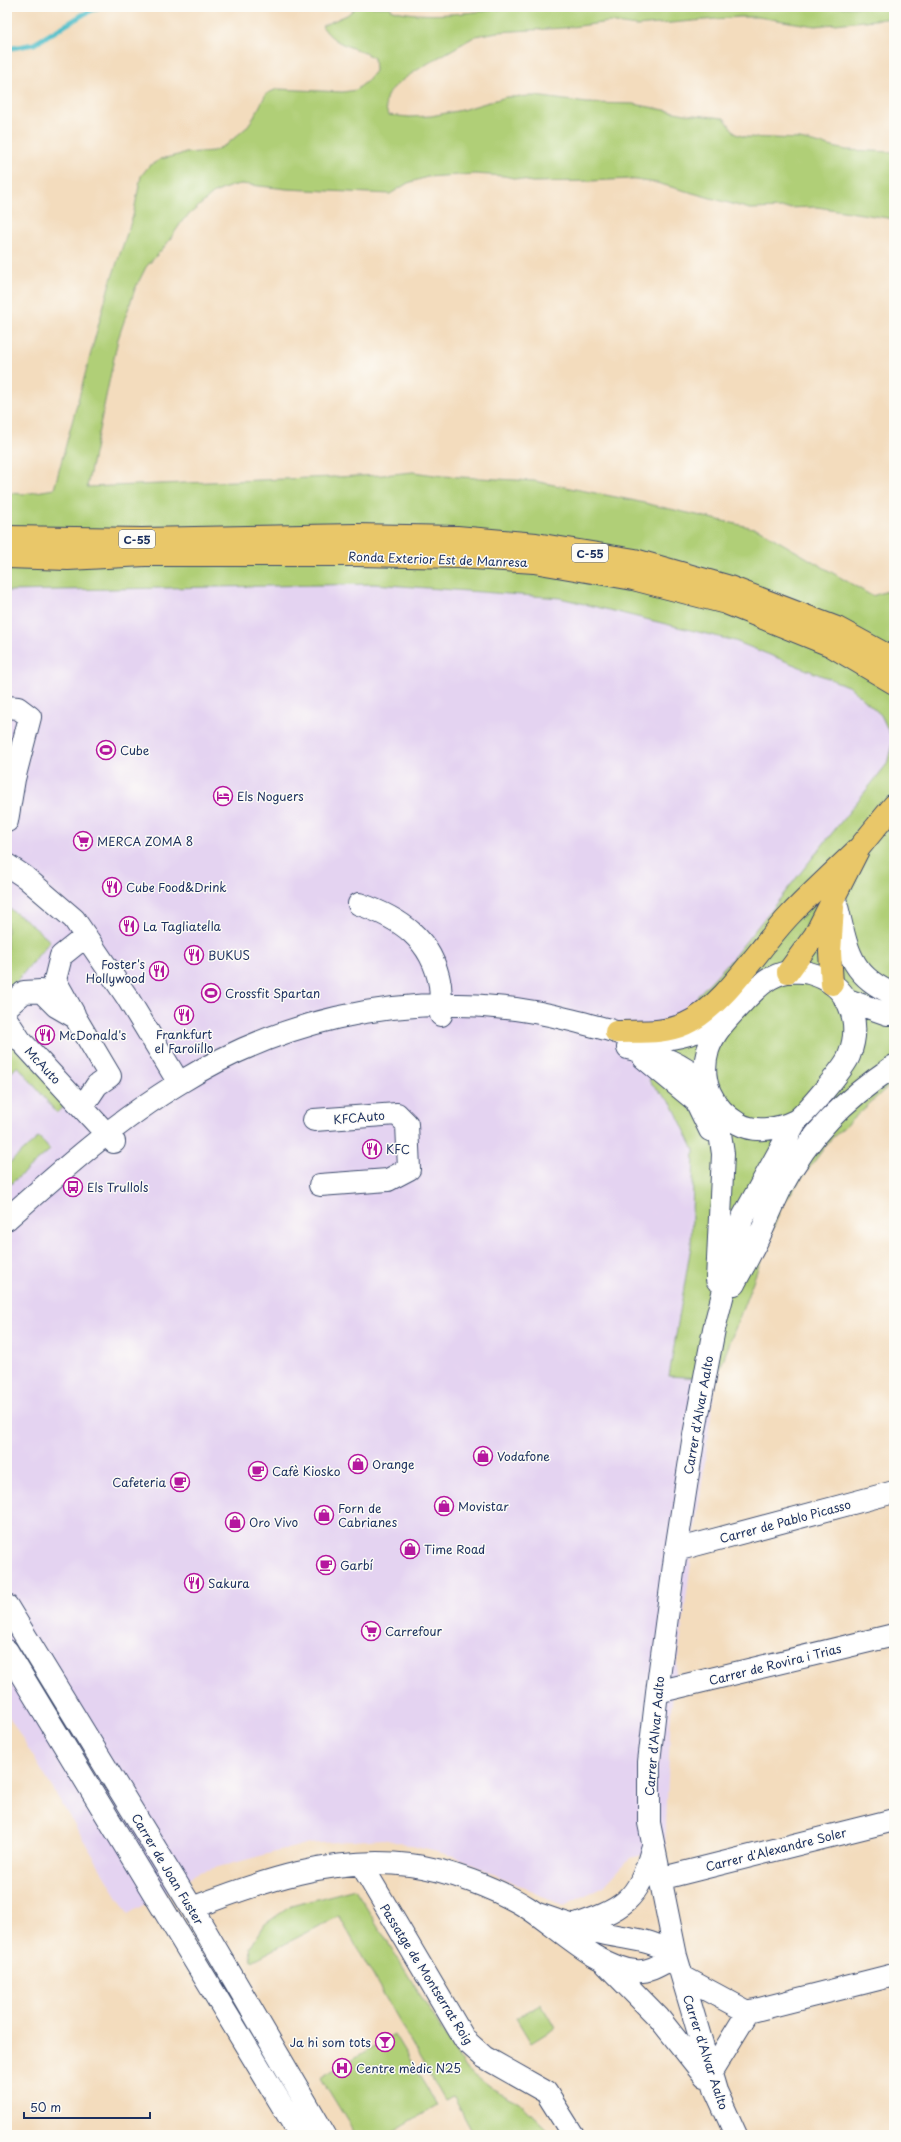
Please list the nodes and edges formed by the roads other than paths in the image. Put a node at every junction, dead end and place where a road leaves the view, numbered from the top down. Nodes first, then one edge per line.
1 (7, 537) edge
2 (7, 557) edge
3 (894, 659) edge
4 (869, 667) junction
5 (894, 682) edge
6 (894, 694) edge
7 (7, 707) edge
8 (894, 804) edge
9 (7, 821) edge
10 (859, 848) junction
11 (7, 865) edge
12 (834, 896) junction
13 (359, 904) dead end
14 (86, 936) junction
15 (788, 972) junction
16 (839, 991) junction
17 (894, 994) edge
18 (7, 1007) edge
19 (441, 1010) junction
20 (894, 1014) edge
21 (75, 1017) junction
22 (7, 1020) edge
23 (724, 1021) junction
24 (620, 1039) junction
25 (894, 1057) edge
26 (894, 1066) edge
27 (179, 1083) junction
28 (830, 1084) junction
29 (707, 1085) junction
30 (83, 1106) junction
31 (716, 1106) junction
32 (314, 1120) dead end
33 (796, 1121) junction
34 (111, 1138) junction
35 (722, 1180) junction
36 (320, 1185) dead end
37 (7, 1219) edge
38 (7, 1233) edge
39 (714, 1329) junction
40 (894, 1492) edge
41 (676, 1550) junction
42 (7, 1606) edge
43 (894, 1635) edge
44 (7, 1651) edge
45 (656, 1692) junction
46 (894, 1820) edge
47 (653, 1848) junction
48 (361, 1864) junction
49 (659, 1879) junction
50 (192, 1908) junction
51 (538, 1914) junction
52 (573, 1926) junction
53 (676, 1956) junction
54 (603, 1960) junction
55 (894, 1975) edge
56 (683, 1977) junction
57 (748, 2012) junction
58 (713, 2083) junction
59 (300, 2135) edge
60 (325, 2135) edge
61 (573, 2135) edge
62 (736, 2135) edge

1 - 3 highway, Ronda Exterior Est de Manresa / C-55
2 - 4 highway, Ronda Exterior Est de Manresa / C-55
4 - 5 highway, Ronda Exterior Est de Manresa / C-55
4 - 6 highway
7 - 9 street
8 - 10 highway
10 - 12 highway
10 - 24 highway
11 - 14 street
12 - 15 highway
12 - 16 highway
12 - 17 street
13 - 19 street
14 - 21 street
14 - 27 street
15 - 16 street
15 - 23 street
16 - 20 street
16 - 28 street, Carrer d'Alvar Aalto
18 - 21 street
19 - 24 street
19 - 27 street
19 - 34 street
21 - 30 street
22 - 30 street, McAuto
23 - 24 street
23 - 29 street
24 - 29 street
24 - 35 street
25 - 28 street
26 - 39 street, Carrer d'Alvar Aalto
27 - 34 street
28 - 33 street, Carrer d'Alvar Aalto
29 - 31 street, Carrer d'Alvar Aalto
30 - 34 street, McAuto
31 - 33 street
31 - 35 street, Carrer d'Alvar Aalto
32 - 36 street, KFCAuto
33 - 39 street, Carrer d'Alvar Aalto
34 - 37 street
34 - 38 street
35 - 39 street, Carrer d'Alvar Aalto
39 - 41 street, Carrer d'Alvar Aalto
40 - 41 street, Carrer de Pablo Picasso
41 - 45 street, Carrer d'Alvar Aalto
42 - 50 street, Carrer de Joan Fuster
43 - 45 street, Carrer de Rovira i Trias
44 - 59 street, Carrer de Joan Fuster
45 - 47 street, Carrer d'Alvar Aalto
46 - 49 street, Carrer d'Alexandre Soler
47 - 49 street, Carrer d'Alvar Aalto
47 - 52 street
48 - 50 street
48 - 51 street
48 - 61 street, Passatge de Montserrat Roig
49 - 53 street, Carrer d'Alvar Aalto
50 - 60 street, Carrer de Joan Fuster
51 - 52 street
51 - 54 street
52 - 53 street
53 - 54 street
53 - 56 street, Carrer d'Alvar Aalto
54 - 58 street
55 - 57 street
56 - 57 street
56 - 58 street, Carrer d'Alvar Aalto
57 - 58 street
58 - 62 street, Carrer d'Alvar Aalto

